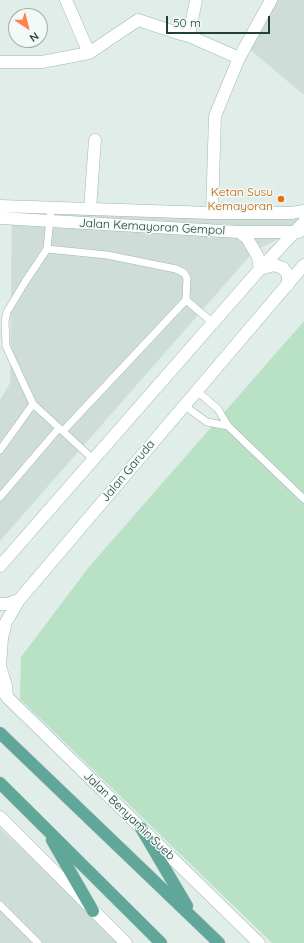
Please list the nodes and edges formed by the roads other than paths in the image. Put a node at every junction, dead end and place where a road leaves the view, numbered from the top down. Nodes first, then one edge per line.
1 (66, 0) edge
2 (196, 0) edge
3 (270, 0) edge
4 (189, 36) junction
5 (89, 53) junction
6 (239, 58) junction
7 (0, 62) edge
8 (95, 140) dead end
9 (0, 206) edge
10 (51, 208) junction
11 (90, 208) junction
12 (304, 211) edge
13 (212, 213) junction
14 (0, 218) edge
15 (50, 221) junction
16 (304, 222) edge
17 (239, 232) junction
18 (299, 232) edge
19 (48, 248) junction
20 (304, 265) edge
21 (260, 269) junction
22 (288, 285) junction
23 (186, 300) junction
24 (213, 323) junction
25 (197, 391) junction
26 (33, 404) junction
27 (185, 406) junction
28 (228, 426) junction
29 (61, 430) junction
30 (0, 450) edge
31 (93, 459) junction
32 (0, 497) edge
33 (304, 499) edge
34 (0, 566) edge
35 (19, 600) junction
36 (0, 604) edge
37 (4, 692) edge
38 (0, 733) edge
39 (0, 783) edge
40 (0, 817) edge
41 (43, 825) junction
42 (141, 828) junction
43 (0, 905) edge
44 (93, 911) junction
45 (195, 920) junction
46 (38, 943) edge
47 (126, 943) edge
48 (161, 943) edge
49 (218, 943) edge
50 (259, 943) edge

1 - 5 main road
2 - 4 main road
3 - 6 main road
4 - 5 main road
4 - 6 main road
5 - 7 main road
6 - 13 main road
8 - 11 main road
9 - 10 main road, Jalan Kemayoran Gempol
10 - 11 main road, Jalan Kemayoran Gempol
10 - 15 lane
11 - 13 main road, Jalan Kemayoran Gempol
12 - 13 main road, Jalan Kemayoran Gempol
14 - 15 main road, Jalan Kemayoran Gempol
15 - 17 main road, Jalan Kemayoran Gempol
15 - 19 lane
16 - 18 main road
17 - 18 main road, Jalan Kemayoran Gempol
17 - 21 main road
18 - 21 main road
19 - 23 lane
19 - 26 lane
20 - 22 main road, Jalan Garuda
21 - 22 main road
21 - 24 main road
22 - 25 main road, Jalan Garuda
23 - 24 lane
23 - 29 lane
24 - 31 main road
25 - 27 main road, Jalan Garuda
25 - 28 lane
26 - 29 lane
26 - 30 lane
27 - 28 lane
27 - 35 main road, Jalan Garuda
28 - 33 lane
29 - 31 lane
29 - 32 lane
31 - 34 main road
35 - 36 main road
35 - 37 main road, Jalan Garuda
37 - 42 main road, Jalan Benyamin Sueb
38 - 45 main road
39 - 41 main road
40 - 44 main road
41 - 44 main road
41 - 48 main road
42 - 45 main road
42 - 50 main road, Jalan Benyamin Sueb
43 - 46 lane
44 - 47 main road
45 - 49 main road

